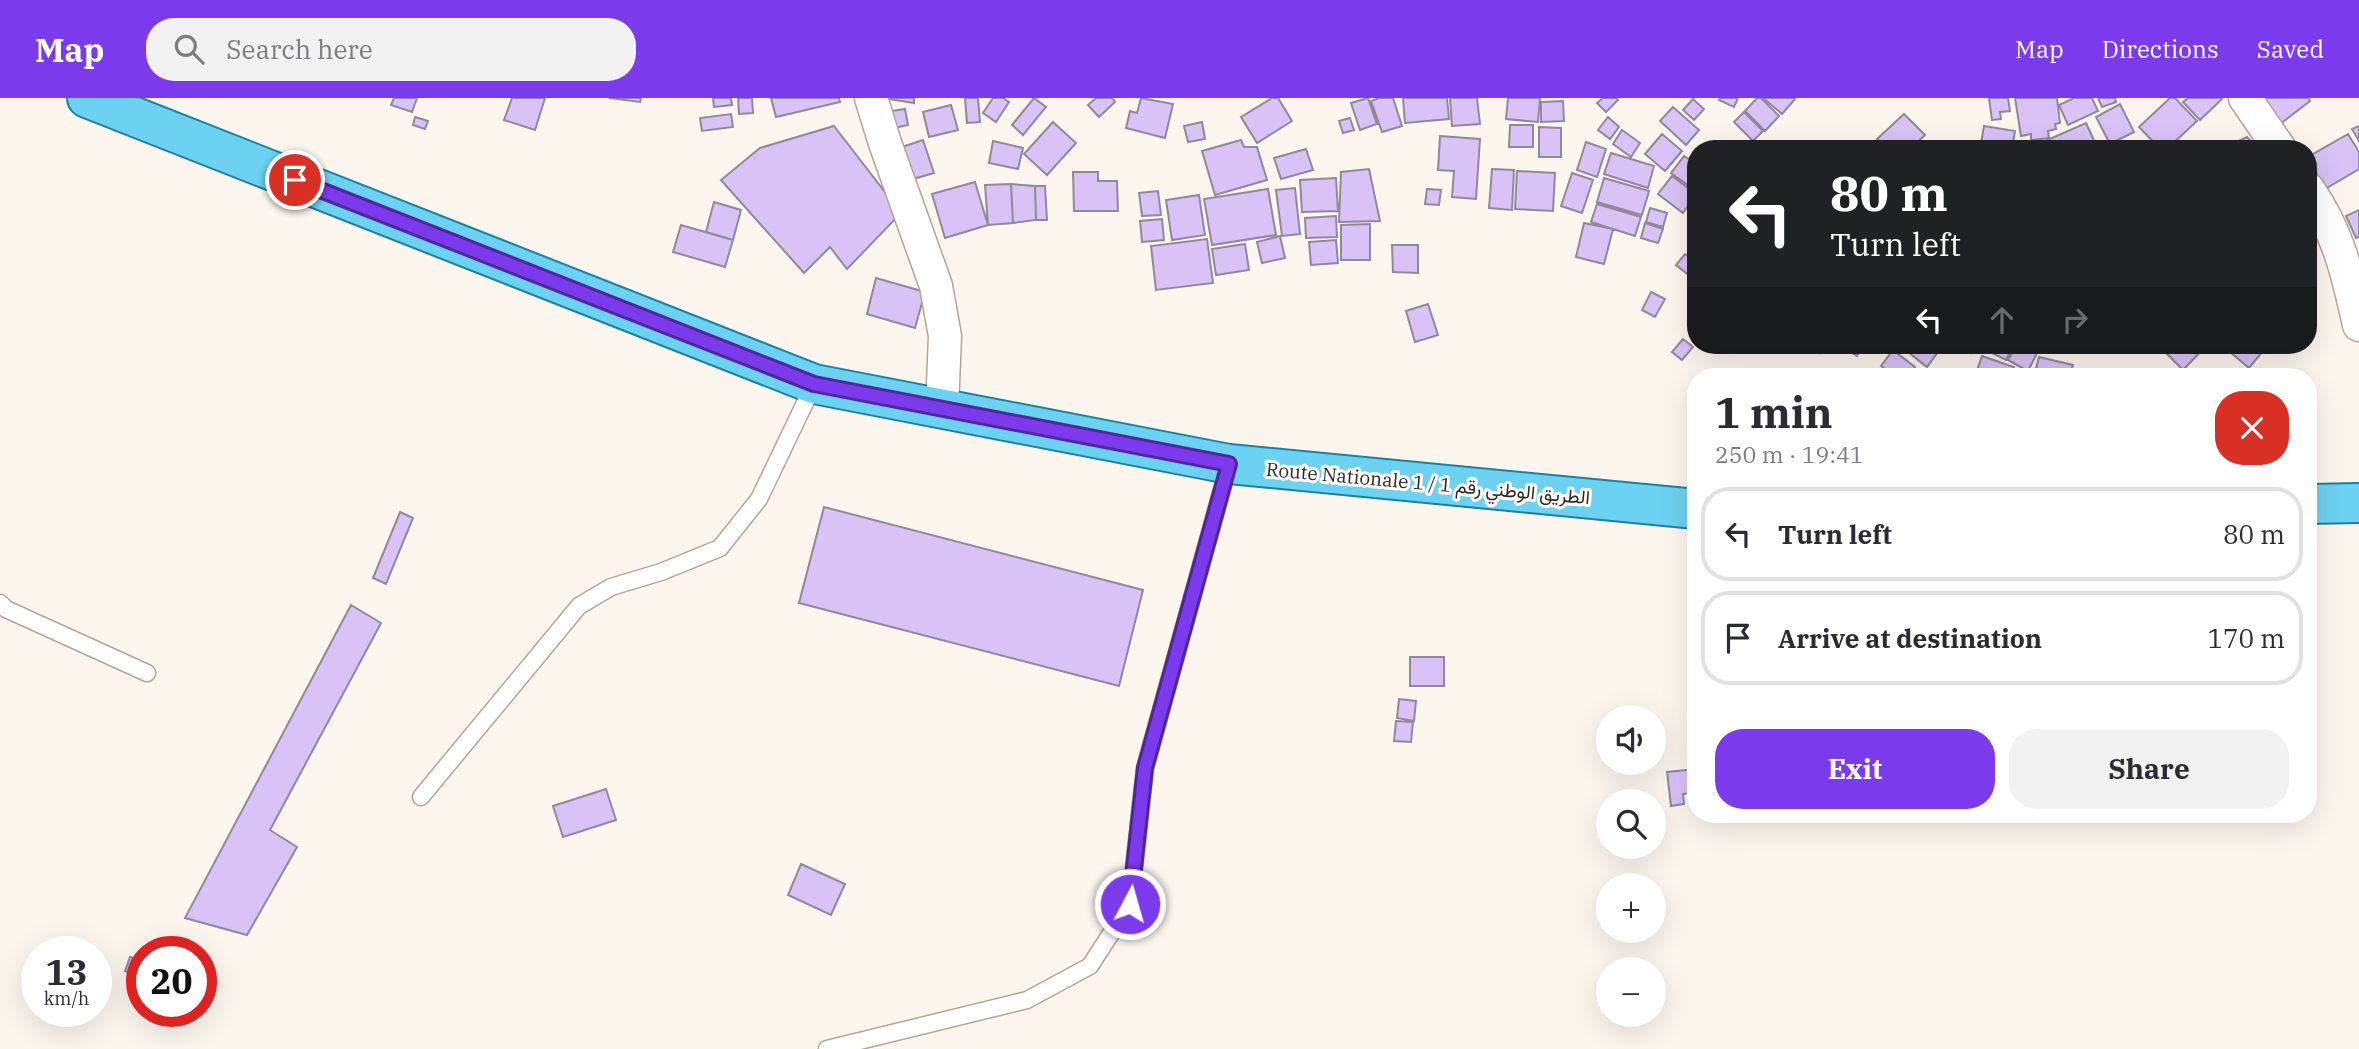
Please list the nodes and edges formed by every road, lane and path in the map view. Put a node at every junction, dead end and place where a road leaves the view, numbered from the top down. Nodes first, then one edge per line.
1 (88, 98) edge
2 (871, 98) edge
3 (2245, 98) edge
4 (2274, 140) edge
5 (2317, 201) edge
6 (2359, 325) edge
7 (814, 384) junction
8 (942, 408) junction
9 (1229, 464) junction
10 (2359, 503) edge
11 (2317, 504) edge
12 (1687, 508) edge
13 (0, 603) edge
14 (147, 673) dead end
15 (421, 797) dead end
16 (827, 1049) edge

1 - 7 main road, Route Nationale 1 / الطريق الوطني رقم 1
2 - 8 street
3 - 4 street
5 - 6 street
7 - 8 main road, Route Nationale 1 / الطريق الوطني رقم 1
7 - 15 lane
8 - 9 main road, Route Nationale 1 / الطريق الوطني رقم 1
9 - 12 main road, Route Nationale 1 / الطريق الوطني رقم 1
9 - 16 lane
10 - 11 main road
13 - 14 lane

